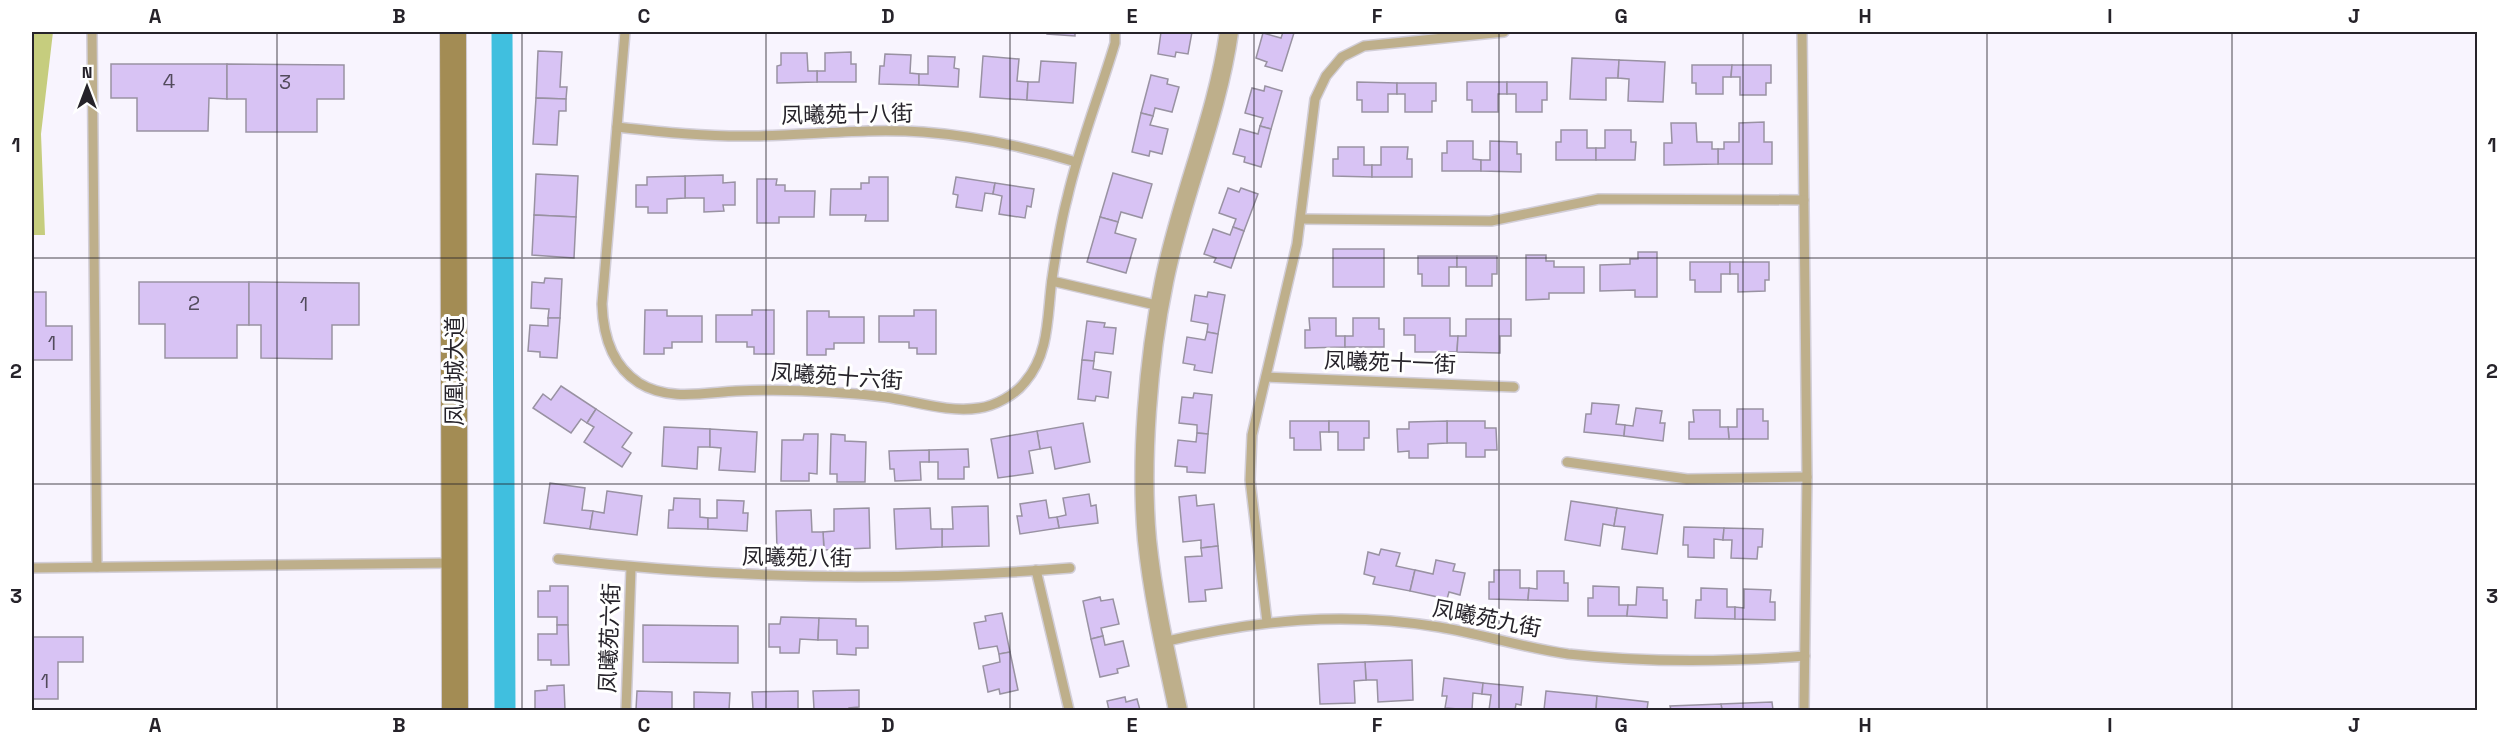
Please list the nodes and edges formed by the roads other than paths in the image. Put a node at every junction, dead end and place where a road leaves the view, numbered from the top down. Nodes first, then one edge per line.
1 (92, 32) edge
2 (453, 32) edge
3 (625, 32) edge
4 (1115, 32) edge
5 (1229, 32) edge
6 (1504, 32) edge
7 (1802, 32) edge
8 (617, 127) junction
9 (1076, 162) junction
10 (1804, 200) junction
11 (1301, 219) junction
12 (1052, 281) junction
13 (1160, 306) junction
14 (1266, 377) junction
15 (1514, 387) dead end
16 (1567, 462) dead end
17 (1807, 477) junction
18 (558, 559) dead end
19 (454, 563) junction
20 (97, 567) junction
21 (631, 567) junction
22 (1070, 567) dead end
23 (32, 568) edge
24 (1036, 570) junction
25 (1267, 622) junction
26 (1163, 642) junction
27 (1805, 656) junction
28 (455, 711) edge
29 (626, 711) edge
30 (1069, 711) edge
31 (1178, 711) edge
32 (1804, 711) edge

1 - 20 lane
2 - 19 main road, 凤凰城大道
3 - 8 lane, 凤曦苑十六街
4 - 9 lane, 凤曦苑十六街
5 - 13 street
6 - 11 lane
7 - 10 lane
8 - 9 lane, 凤曦苑十八街
8 - 12 lane, 凤曦苑十六街
9 - 12 lane, 凤曦苑十六街
10 - 11 lane
10 - 17 lane
11 - 14 lane
12 - 13 lane
13 - 26 street
14 - 15 lane, 凤曦苑十一街
14 - 25 lane
16 - 17 lane
17 - 27 lane
18 - 21 lane, 凤曦苑八街
19 - 20 lane
19 - 28 main road, 凤凰城大道
20 - 23 lane
21 - 24 lane, 凤曦苑八街
21 - 29 lane, 凤曦苑六街
22 - 24 lane, 凤曦苑八街
24 - 30 lane
25 - 26 lane, 凤曦苑九街
25 - 27 lane, 凤曦苑九街
26 - 31 street
27 - 32 lane

